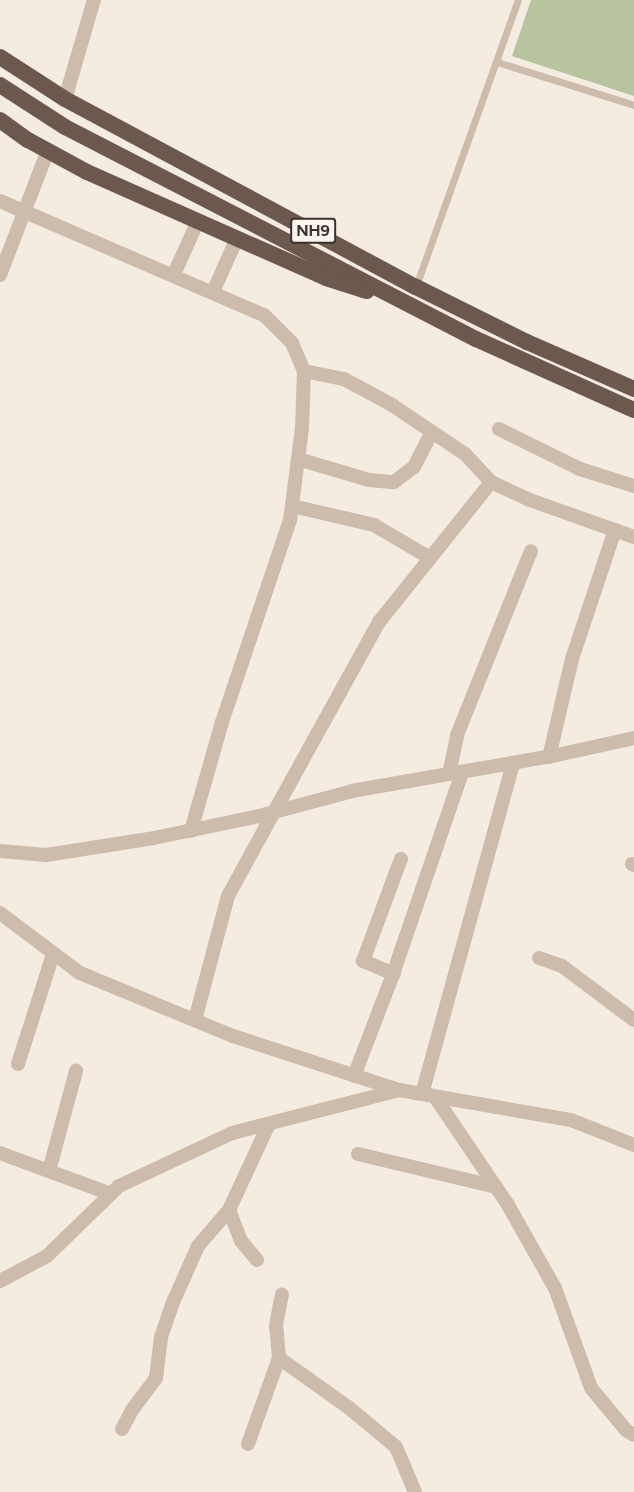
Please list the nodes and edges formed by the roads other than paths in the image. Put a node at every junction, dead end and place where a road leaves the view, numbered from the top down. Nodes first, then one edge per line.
1 (94, 0) edge
2 (518, 0) edge
3 (0, 57) edge
4 (497, 62) junction
5 (0, 86) edge
6 (65, 99) junction
7 (634, 105) edge
8 (0, 120) edge
9 (48, 150) junction
10 (0, 201) edge
11 (26, 212) junction
12 (198, 221) junction
13 (237, 238) junction
14 (0, 274) edge
15 (174, 274) junction
16 (416, 287) junction
17 (213, 291) junction
18 (408, 303) junction
19 (304, 371) junction
20 (634, 389) edge
21 (634, 410) edge
22 (499, 429) dead end
23 (432, 432) junction
24 (298, 459) junction
25 (491, 482) junction
26 (634, 486) edge
27 (292, 506) junction
28 (615, 530) junction
29 (634, 537) edge
30 (531, 551) dead end
31 (430, 558) junction
32 (634, 738) edge
33 (549, 757) junction
34 (513, 763) junction
35 (455, 773) junction
36 (274, 812) junction
37 (191, 831) junction
38 (0, 851) edge
39 (400, 859) dead end
40 (0, 913) edge
41 (53, 954) junction
42 (539, 958) dead end
43 (394, 974) junction
44 (195, 1020) junction
45 (634, 1020) edge
46 (18, 1064) dead end
47 (76, 1071) dead end
48 (354, 1076) junction
49 (399, 1090) junction
50 (429, 1096) junction
51 (269, 1124) junction
52 (634, 1145) edge
53 (0, 1153) edge
54 (358, 1154) dead end
55 (48, 1171) junction
56 (496, 1187) junction
57 (111, 1194) junction
58 (229, 1210) junction
59 (257, 1260) dead end
60 (0, 1281) edge
61 (282, 1295) dead end
62 (279, 1358) junction
63 (122, 1429) dead end
64 (634, 1435) edge
65 (248, 1444) dead end
66 (415, 1492) edge

1 - 6 street
2 - 4 lane
3 - 6 highway, NH9
4 - 7 lane
4 - 16 lane
5 - 18 highway, NH9
6 - 16 highway, NH9
8 - 9 highway
9 - 11 street
9 - 12 highway
10 - 11 street
11 - 14 street
11 - 15 street
12 - 13 highway
12 - 15 street
13 - 17 street
13 - 18 highway
15 - 17 street
16 - 18 highway
16 - 20 highway, NH9
17 - 19 street
18 - 21 highway, NH9
19 - 23 street
19 - 24 street
22 - 26 street
23 - 24 street
23 - 25 street
24 - 27 street
25 - 28 street
25 - 31 street
27 - 31 street
27 - 37 street
28 - 29 street
28 - 33 street
30 - 35 street
31 - 36 street
32 - 33 street
33 - 34 street
34 - 35 street
34 - 50 street
35 - 36 street
35 - 43 street
36 - 37 street
36 - 44 street
37 - 38 street
39 - 43 street
40 - 41 street
41 - 44 street
41 - 46 street
42 - 45 street
43 - 48 street
44 - 48 street
47 - 55 street
48 - 49 street
49 - 50 street
49 - 51 street
50 - 52 street
50 - 56 street
51 - 57 street
51 - 58 street
53 - 55 street
54 - 56 street
55 - 57 street
56 - 64 street
57 - 60 street
58 - 59 street
58 - 63 street
61 - 62 street
62 - 65 street
62 - 66 street

